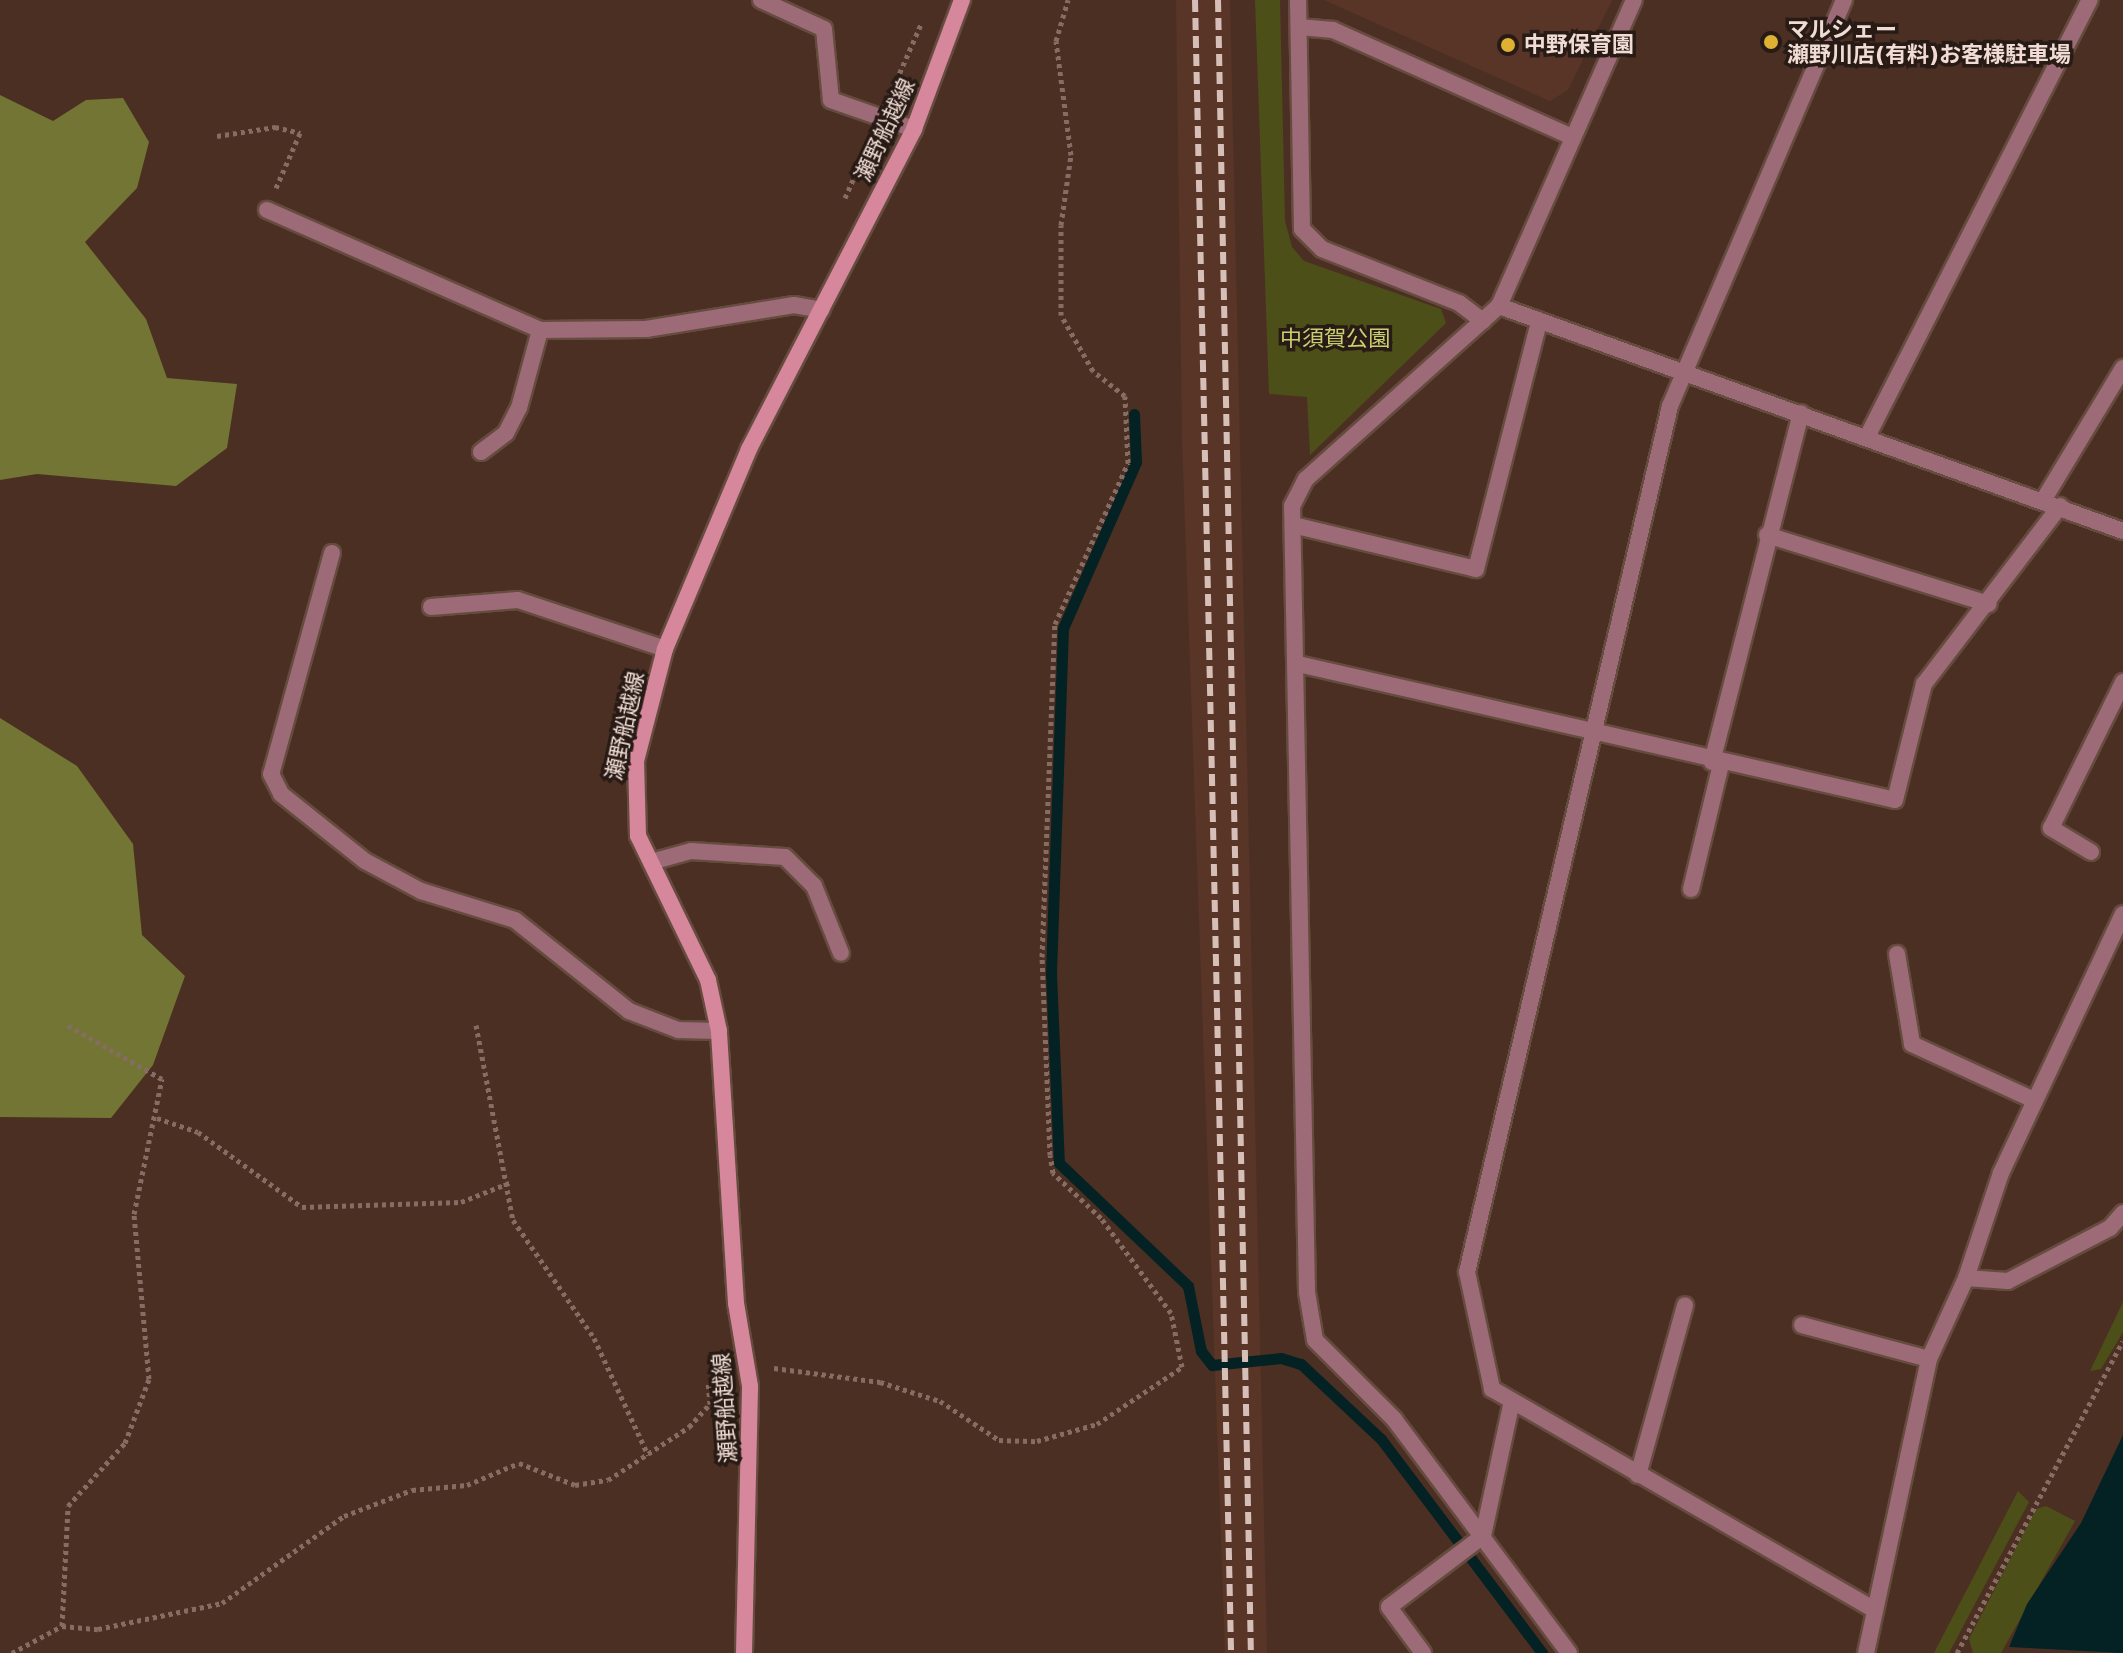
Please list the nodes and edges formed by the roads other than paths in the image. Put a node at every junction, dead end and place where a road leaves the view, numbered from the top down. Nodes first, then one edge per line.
1 (761, 0) edge
2 (962, 0) edge
3 (1298, 0) edge
4 (1634, 0) edge
5 (1844, 0) edge
6 (2090, 0) edge
7 (1299, 27) junction
8 (914, 129) junction
9 (1572, 137) junction
10 (267, 210) road end
11 (1499, 306) junction
12 (822, 310) junction
13 (1483, 321) junction
14 (1539, 321) junction
15 (540, 330) junction
16 (2123, 368) edge
17 (1681, 374) junction
18 (1801, 413) junction
19 (1868, 435) junction
20 (481, 452) dead end
21 (2044, 499) junction
22 (2060, 506) junction
23 (1293, 525) junction
24 (2123, 531) edge
25 (1767, 535) junction
26 (332, 553) dead end
27 (1989, 604) junction
28 (431, 607) dead end
29 (665, 649) junction
30 (1298, 664) junction
31 (2123, 682) edge
32 (1592, 736) junction
33 (1717, 763) junction
34 (2091, 852) dead end
35 (651, 862) junction
36 (1691, 889) dead end
37 (2123, 914) edge
38 (841, 953) dead end
39 (1897, 954) dead end
40 (719, 1031) junction
41 (2034, 1100) junction
42 (2123, 1213) edge
43 (1966, 1278) junction
44 (1685, 1305) dead end
45 (1802, 1325) dead end
46 (1929, 1359) junction
47 (1512, 1401) junction
48 (1638, 1475) junction
49 (1483, 1536) junction
50 (1875, 1610) junction
51 (744, 1653) edge
52 (1423, 1653) edge
53 (1569, 1653) edge
54 (1866, 1653) edge

1 - 8 street
2 - 8 main road, 瀬野船越線
3 - 7 street
4 - 9 street
5 - 17 street
6 - 19 street
7 - 9 street
7 - 13 street
8 - 12 main road, 瀬野船越線
9 - 11 street
10 - 15 street
11 - 13 street
11 - 14 street
12 - 15 street
12 - 29 main road, 瀬野船越線
13 - 23 street
14 - 17 street
14 - 23 street
15 - 20 street
16 - 21 street
17 - 18 street
17 - 32 street
18 - 19 street
18 - 25 street
19 - 21 street
21 - 22 street
22 - 24 street
22 - 27 street
23 - 30 street
25 - 27 street
25 - 33 street
26 - 40 street
27 - 33 street
28 - 29 street
29 - 35 main road, 瀬野船越線
30 - 32 street
30 - 49 street
31 - 34 street
32 - 33 street
32 - 47 street
33 - 36 street
35 - 38 street
35 - 40 main road, 瀬野船越線
37 - 41 street
39 - 41 street
40 - 51 main road, 瀬野船越線
41 - 43 street
42 - 43 street
43 - 46 street
44 - 48 street
45 - 46 street
46 - 50 street
47 - 48 street
47 - 49 street
48 - 50 street
49 - 52 street
49 - 53 street
50 - 54 street

